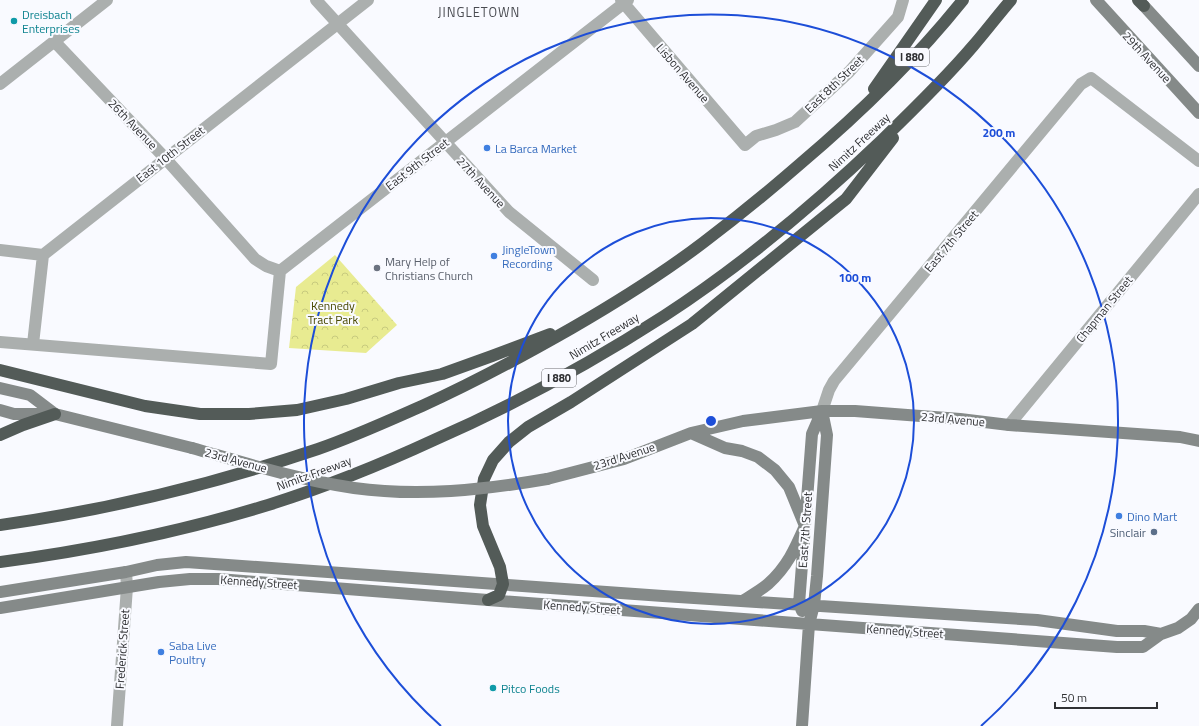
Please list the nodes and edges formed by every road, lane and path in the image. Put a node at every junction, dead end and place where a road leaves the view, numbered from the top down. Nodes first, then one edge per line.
1 (107, 0) edge
2 (316, 0) edge
3 (368, 0) edge
4 (903, 0) edge
5 (936, 0) edge
6 (963, 0) edge
7 (1011, 0) edge
8 (1096, 0) edge
9 (624, 1) edge
10 (1144, 2) edge
11 (338, 24) junction
12 (54, 41) junction
13 (1199, 66) edge
14 (0, 84) edge
15 (915, 108) junction
16 (859, 111) junction
17 (1199, 113) edge
18 (445, 142) junction
19 (745, 145) joint
20 (165, 158) junction
21 (1199, 161) edge
22 (1199, 194) edge
23 (0, 250) edge
24 (43, 255) junction
25 (280, 271) junction
26 (593, 280) dead end
27 (597, 314) junction
28 (0, 342) edge
29 (33, 344) junction
30 (0, 370) edge
31 (0, 388) edge
32 (0, 410) edge
33 (822, 411) junction
34 (55, 414) junction
35 (1009, 425) junction
36 (1199, 432) edge
37 (691, 433) junction
38 (0, 435) edge
39 (1180, 437) junction
40 (1199, 441) edge
41 (1199, 448) edge
42 (0, 525) edge
43 (805, 526) junction
44 (0, 562) edge
45 (126, 572) junction
46 (503, 584) junction
47 (127, 587) junction
48 (0, 592) edge
49 (488, 600) junction
50 (744, 600) junction
51 (799, 604) junction
52 (814, 605) junction
53 (0, 608) edge
54 (1199, 609) edge
55 (809, 624) junction
56 (1161, 634) junction
57 (117, 726) edge
58 (802, 726) edge

1 - 12 street
2 - 11 street, 27th Avenue
3 - 11 street, East 10th Street
4 - 19 street, East 8th Street
5 - 16 highway
6 - 16 highway, Nimitz Freeway / I 880
7 - 15 highway, Nimitz Freeway / I 880
8 - 17 main road, 29th Avenue
9 - 18 street, East 9th Street
9 - 19 street, Lisbon Avenue
10 - 13 main road
11 - 18 street, 27th Avenue
11 - 20 street, East 10th Street
12 - 14 street
12 - 20 street, 26th Avenue
15 - 44 highway, Nimitz Freeway / I 880
15 - 46 highway
16 - 27 highway, Nimitz Freeway / I 880
18 - 25 street, East 9th Street
18 - 26 street, 27th Avenue
20 - 24 street, East 10th Street
20 - 25 street, 26th Avenue
21 - 33 street, East 7th Street
22 - 35 street, Chapman Street
23 - 24 street
24 - 29 street
25 - 29 street
27 - 30 highway
27 - 42 highway, Nimitz Freeway / I 880
28 - 29 street
31 - 34 main road, 23rd Avenue
32 - 34 main road, 23rd Avenue
33 - 35 main road, 23rd Avenue
33 - 37 main road, 23rd Avenue
33 - 43 main road, East 7th Street
33 - 52 main road, East 7th Street
34 - 37 main road, 23rd Avenue, bridge
34 - 38 highway
35 - 39 main road, 23rd Avenue
36 - 39 main road
37 - 43 main road
39 - 40 main road, 23rd Avenue
39 - 41 main road
43 - 50 main road
43 - 51 main road, East 7th Street
45 - 46 main road, Kennedy Street
45 - 47 street, Frederick Street
45 - 48 main road, Kennedy Street
46 - 49 highway
46 - 50 main road, Kennedy Street
47 - 49 main road, Kennedy Street
47 - 53 main road, Kennedy Street
47 - 57 street, Frederick Street
49 - 55 main road, Kennedy Street
50 - 51 main road, Kennedy Street
51 - 52 main road, Kennedy Street
51 - 55 main road
52 - 55 main road, East 7th Street
52 - 56 main road, Kennedy Street
54 - 56 main road, Kennedy Street
55 - 56 main road, Kennedy Street
55 - 58 main road, East 7th Street

